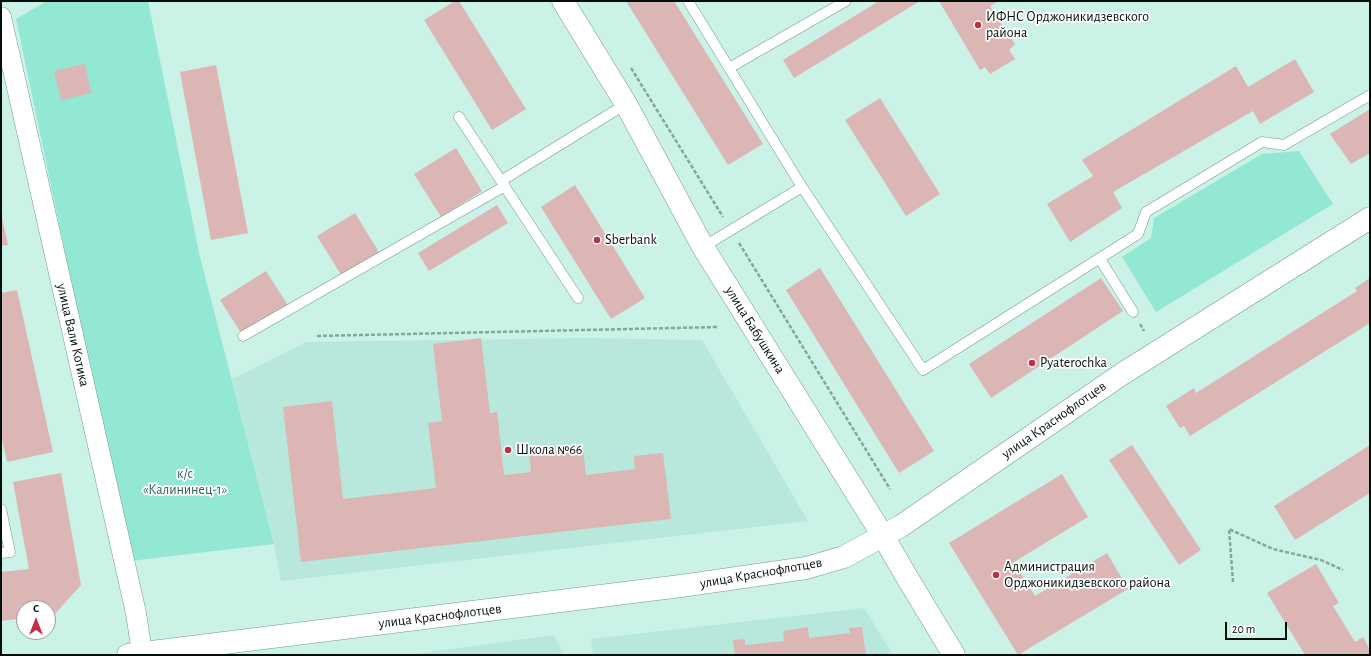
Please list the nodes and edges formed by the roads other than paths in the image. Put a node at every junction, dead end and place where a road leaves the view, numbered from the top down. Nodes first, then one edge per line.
1 (563, 1) edge
2 (688, 1) edge
3 (846, 1) edge
4 (1, 17) edge
5 (729, 68) junction
6 (1370, 94) edge
7 (626, 104) junction
8 (459, 117) dead end
9 (503, 184) junction
10 (802, 187) junction
11 (1370, 218) edge
12 (703, 248) junction
13 (1100, 259) junction
14 (578, 298) dead end
15 (1133, 312) dead end
16 (243, 336) dead end
17 (1, 509) edge
18 (884, 536) junction
19 (1, 553) edge
20 (169, 652) edge
21 (135, 654) edge
22 (954, 655) edge

1 - 7 street, улица Бабушкина
2 - 5 lane
3 - 5 lane
4 - 21 street, улица Вали Котика
5 - 10 lane
6 - 13 lane
7 - 9 lane
7 - 12 street, улица Бабушкина
8 - 9 lane
9 - 14 lane
9 - 16 lane
10 - 12 lane
10 - 13 lane
11 - 18 street, улица Краснофлотцев
12 - 18 street, улица Бабушкина
13 - 15 lane
17 - 19 lane
18 - 20 street, улица Краснофлотцев
18 - 22 street, улица Бабушкина
20 - 21 street, улица Краснофлотцев

